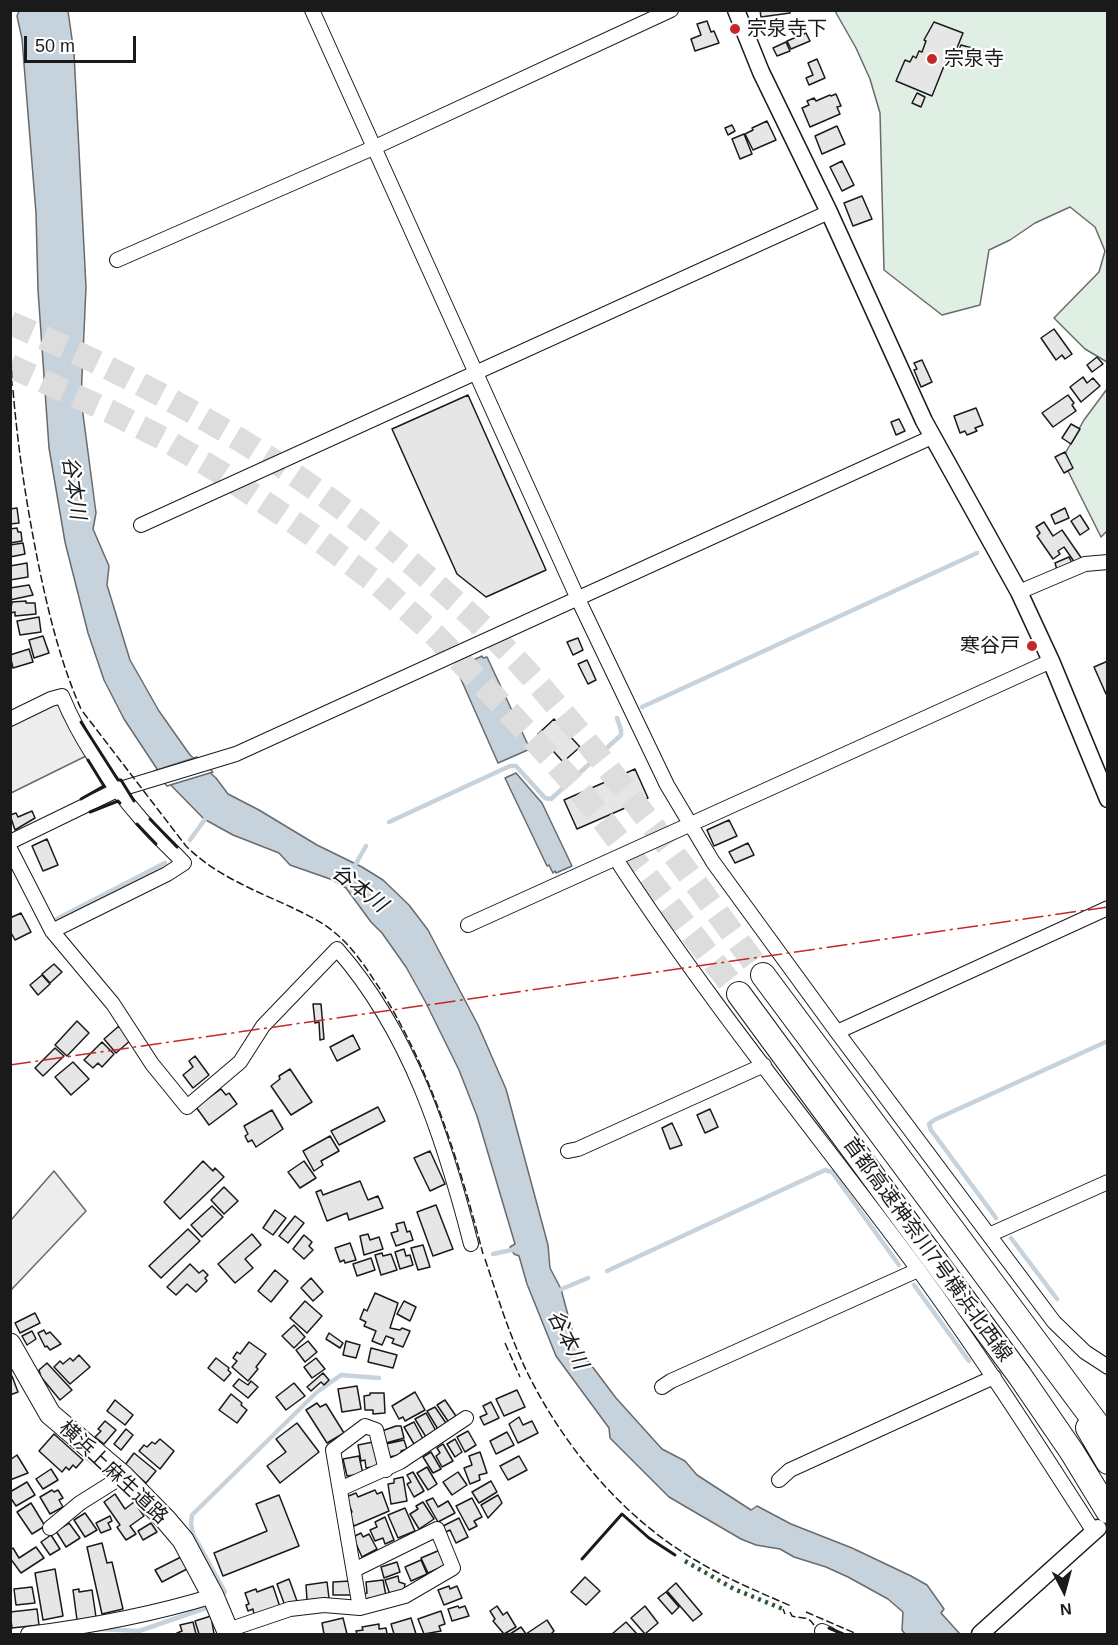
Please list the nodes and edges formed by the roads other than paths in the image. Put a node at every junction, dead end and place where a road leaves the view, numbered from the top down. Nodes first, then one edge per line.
1 (312, 10) edge
2 (671, 10) edge
3 (737, 11) edge
4 (373, 148) junction
5 (829, 212) junction
6 (117, 260) dead end
7 (476, 373) junction
8 (932, 437) junction
9 (141, 525) dead end
10 (1107, 562) edge
11 (1020, 592) junction
12 (578, 599) junction
13 (1051, 661) junction
14 (10, 719) edge
15 (122, 789) junction
16 (1107, 799) edge
17 (691, 825) junction
18 (10, 842) edge
19 (10, 849) edge
20 (616, 859) junction
21 (1107, 908) edge
22 (468, 926) dead end
23 (52, 931) junction
24 (763, 975) tunnel mouth
25 (739, 994) tunnel mouth
26 (837, 1032) junction
27 (764, 1065) junction
28 (568, 1151) dead end
29 (1107, 1182) edge
30 (989, 1235) junction
31 (471, 1244) dead end
32 (918, 1270) junction
33 (11, 1347) edge
34 (1045, 1356) junction
35 (1107, 1367) edge
36 (994, 1377) junction
37 (662, 1387) dead end
38 (466, 1418) dead end
39 (1107, 1439) edge
40 (1107, 1462) edge
41 (386, 1470) junction
42 (123, 1476) junction
43 (779, 1480) dead end
44 (340, 1489) junction
45 (1100, 1524) edge
46 (50, 1528) dead end
47 (354, 1570) junction
48 (360, 1608) junction
49 (221, 1615) edge
50 (986, 1629) edge
51 (68, 1632) edge
52 (28, 1635) edge

1 - 4 street
2 - 4 street
3 - 5 street
4 - 6 street
4 - 7 street
5 - 7 street
5 - 8 street
7 - 9 street
7 - 12 street
8 - 11 street
8 - 12 street
10 - 11 street
11 - 13 street
12 - 15 street
12 - 17 street
13 - 16 street
13 - 17 street
14 - 15 street
15 - 18 street
15 - 23 street
17 - 20 street
17 - 26 street
19 - 23 street
20 - 22 street
20 - 27 street
21 - 26 street
23 - 31 street
24 - 34 highway, 首都高速神奈川7号横浜北西線
25 - 45 highway, 首都高速神奈川7号横浜北西線
26 - 30 street
27 - 28 street
27 - 32 street
29 - 30 street
30 - 35 street
32 - 36 street
32 - 37 street
33 - 42 main road, 横浜上麻生道路
34 - 39 highway
34 - 40 highway
36 - 43 street
36 - 45 street
38 - 41 street
41 - 44 street
41 - 44 street
42 - 46 street
42 - 49 main road, 横浜上麻生道路
44 - 47 street
45 - 50 street
47 - 48 street
47 - 48 street
48 - 49 street
49 - 51 street
51 - 52 street

